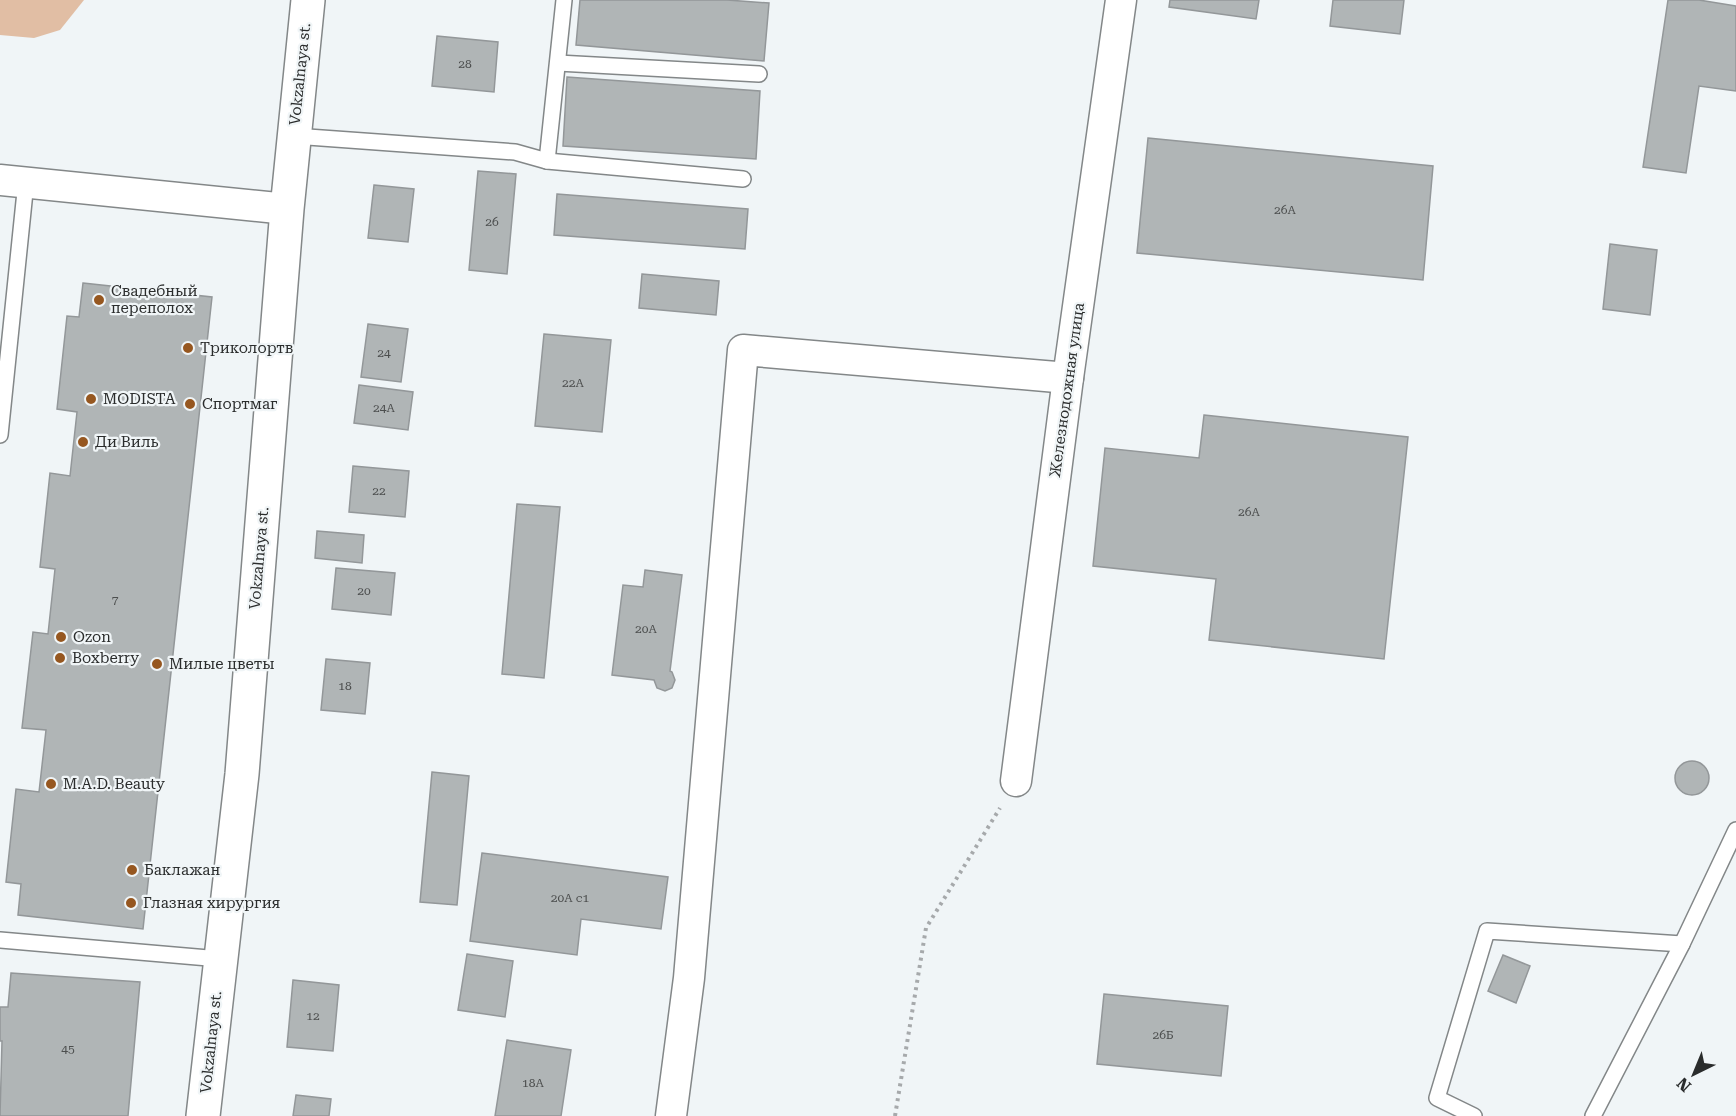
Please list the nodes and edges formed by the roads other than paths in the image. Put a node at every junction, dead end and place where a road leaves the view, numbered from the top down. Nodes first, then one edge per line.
1 (308, 0) edge
2 (564, 0) edge
3 (1121, 0) edge
4 (558, 63) junction
5 (759, 74) dead end
6 (294, 136) junction
7 (547, 161) junction
8 (743, 178) dead end
9 (13, 181) edge
10 (287, 209) junction
11 (1068, 378) junction
12 (1, 416) edge
13 (0, 435) edge
14 (1016, 781) road end
15 (1736, 830) edge
16 (0, 940) edge
17 (1682, 944) junction
18 (220, 959) junction
19 (203, 1116) edge
20 (671, 1116) edge
21 (1474, 1116) edge
22 (1593, 1116) edge

1 - 6 main road, Vokzalnaya st.
2 - 4 lane
3 - 11 street, Железнодожная улица
4 - 5 lane
4 - 7 lane
6 - 7 lane
6 - 10 main road, Vokzalnaya st.
7 - 8 lane
9 - 10 street
9 - 12 lane
10 - 18 main road, Vokzalnaya st.
11 - 14 street, Железнодожная улица
11 - 20 street
12 - 13 lane
15 - 17 lane
16 - 18 lane
17 - 21 lane
17 - 22 lane
18 - 19 main road, Vokzalnaya st.

